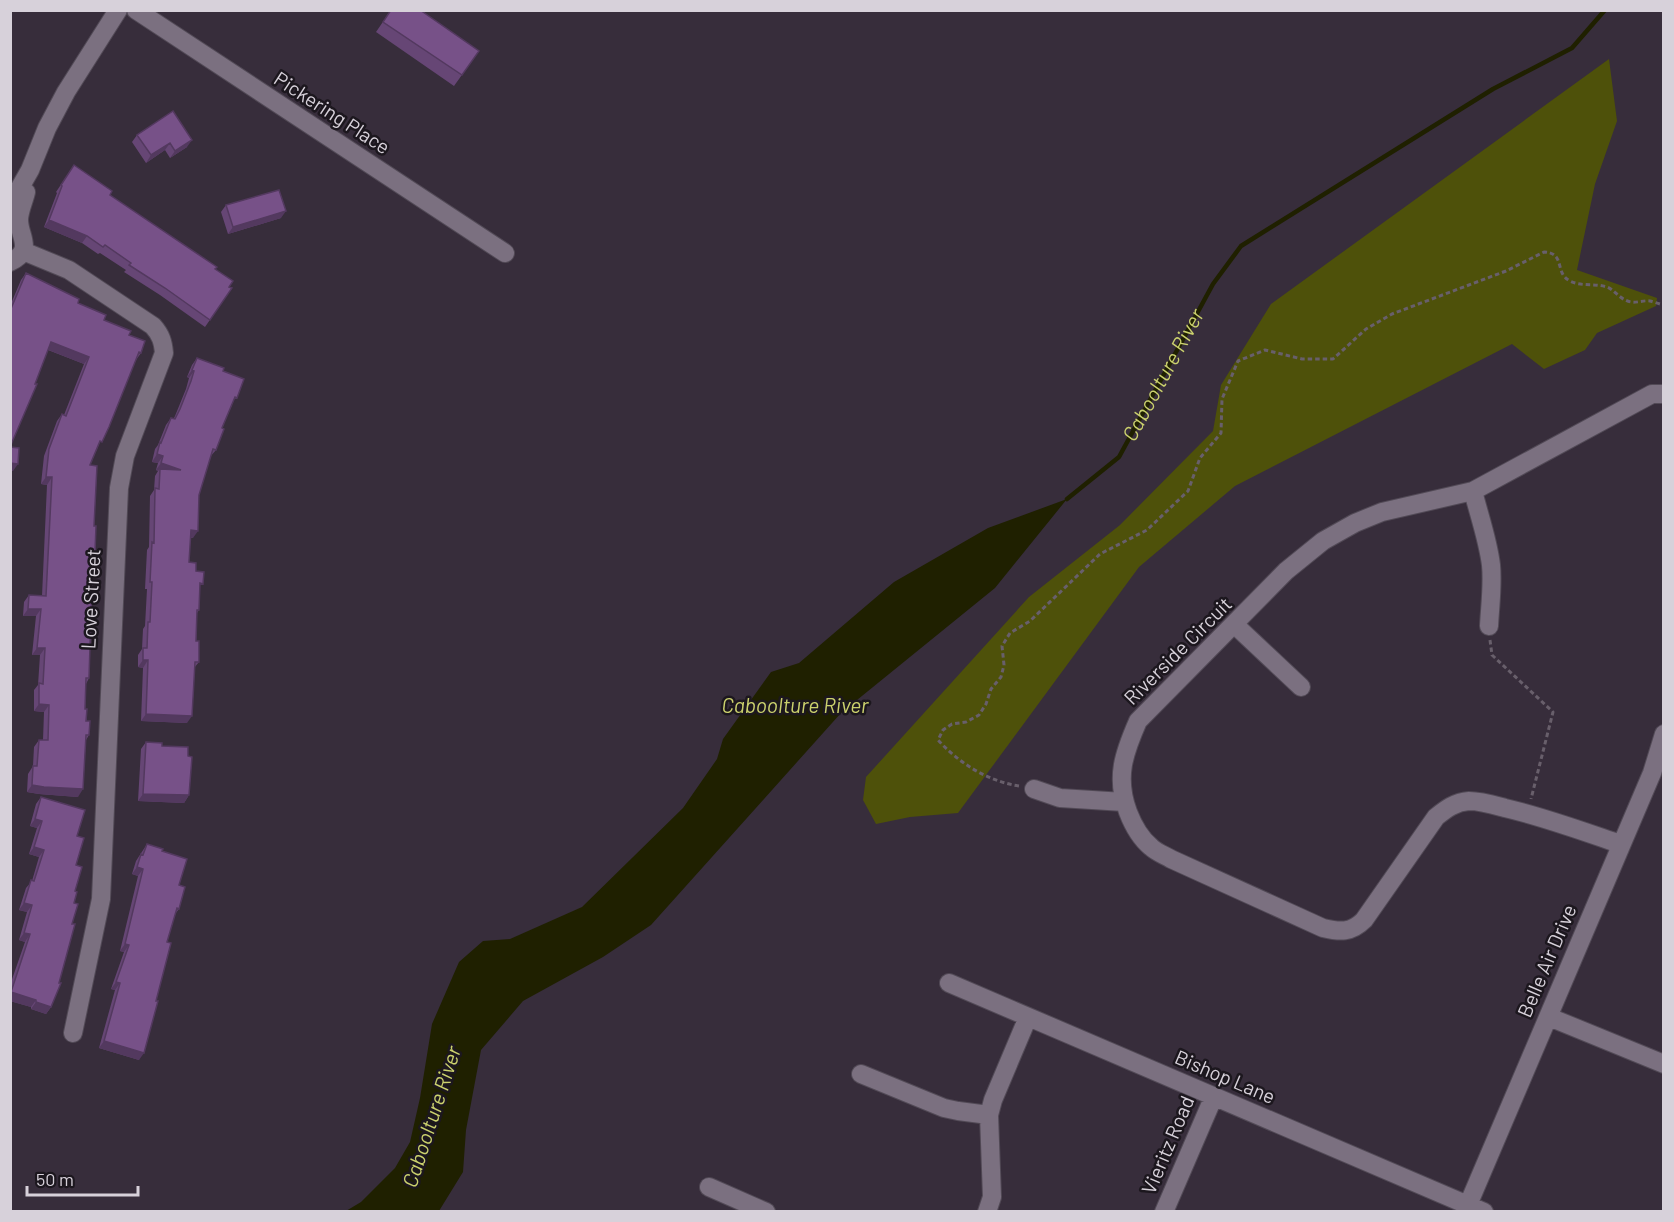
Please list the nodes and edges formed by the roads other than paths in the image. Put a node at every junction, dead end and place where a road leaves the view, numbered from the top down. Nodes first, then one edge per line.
1 (118, 10) edge
2 (136, 10) edge
3 (30, 170) junction
4 (10, 205) edge
5 (16, 226) edge
6 (505, 253) dead end
7 (17, 256) edge
8 (1664, 394) edge
9 (1473, 491) junction
10 (1235, 625) junction
11 (1489, 626) road end
12 (1301, 687) dead end
13 (1664, 734) edge
14 (1034, 789) road end
15 (1124, 802) junction
16 (1620, 844) junction
17 (949, 983) dead end
18 (1028, 1017) junction
19 (1549, 1017) junction
20 (73, 1033) dead end
21 (1664, 1064) edge
22 (861, 1074) dead end
23 (1214, 1096) junction
24 (989, 1114) junction
25 (709, 1187) dead end
26 (1476, 1208) edge
27 (766, 1212) edge
28 (987, 1212) edge
29 (1164, 1212) edge

1 - 3 street
2 - 6 street, Pickering Place
3 - 4 street
3 - 5 street
5 - 7 street
7 - 20 street, Love Street
8 - 9 street, Riverside Circuit
9 - 10 street, Riverside Circuit
9 - 11 street
10 - 12 street
10 - 15 street, Riverside Circuit
13 - 16 street, Belle Air Drive
14 - 15 street
15 - 16 street, Riverside Circuit
16 - 19 street, Belle Air Drive
17 - 18 street, Bishop Lane
18 - 23 street, Bishop Lane
18 - 24 street
19 - 21 street
19 - 26 street, Belle Air Drive
22 - 24 street
23 - 26 street, Bishop Lane
23 - 29 street, Vieritz Road
24 - 28 street
25 - 27 street

